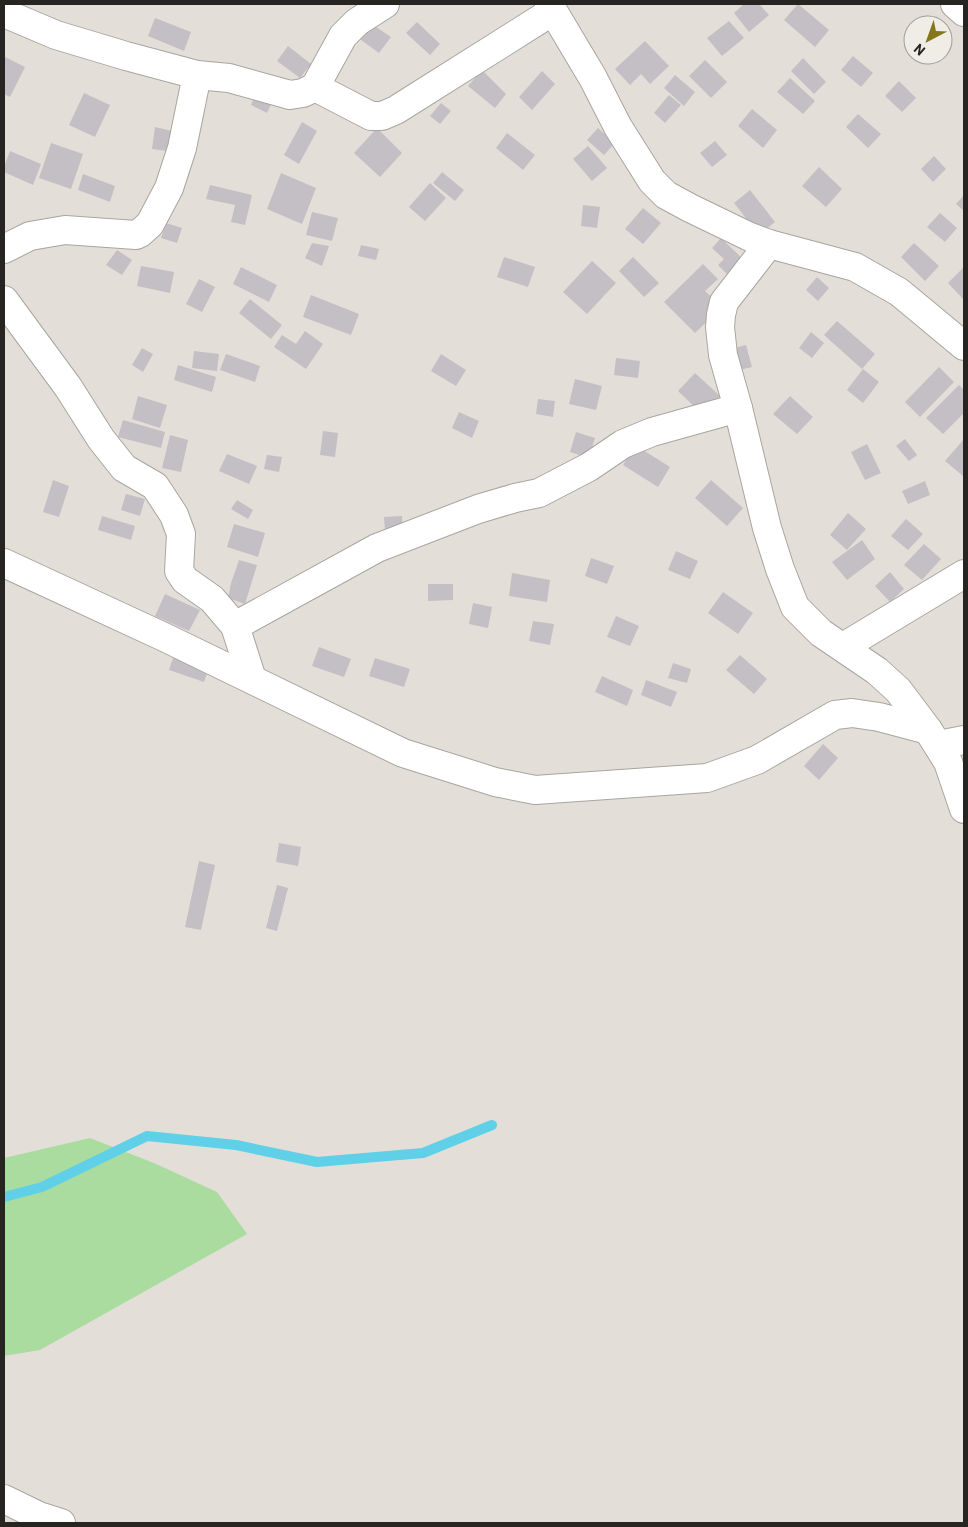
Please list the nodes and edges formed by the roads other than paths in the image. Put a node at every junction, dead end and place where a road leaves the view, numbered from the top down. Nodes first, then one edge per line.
1 (385, 4) edge
2 (955, 4) edge
3 (551, 8) edge
4 (964, 12) edge
5 (4, 13) edge
6 (197, 75) junction
7 (315, 87) junction
8 (769, 244) junction
9 (4, 249) edge
10 (4, 300) edge
11 (964, 346) edge
12 (738, 408) junction
13 (4, 563) edge
14 (964, 574) edge
15 (235, 626) junction
16 (843, 647) junction
17 (252, 679) junction
18 (932, 738) junction
19 (964, 740) edge
20 (964, 809) edge
21 (6, 1505) edge
22 (61, 1523) edge

1 - 7 street
2 - 4 street
3 - 7 street
3 - 8 street
5 - 6 street
6 - 7 street
6 - 9 street
8 - 11 street
8 - 12 street
10 - 15 street
12 - 15 street
12 - 16 street
13 - 17 street
14 - 16 street
15 - 17 street
16 - 18 street
17 - 18 street
18 - 19 street
18 - 20 street
21 - 22 street

